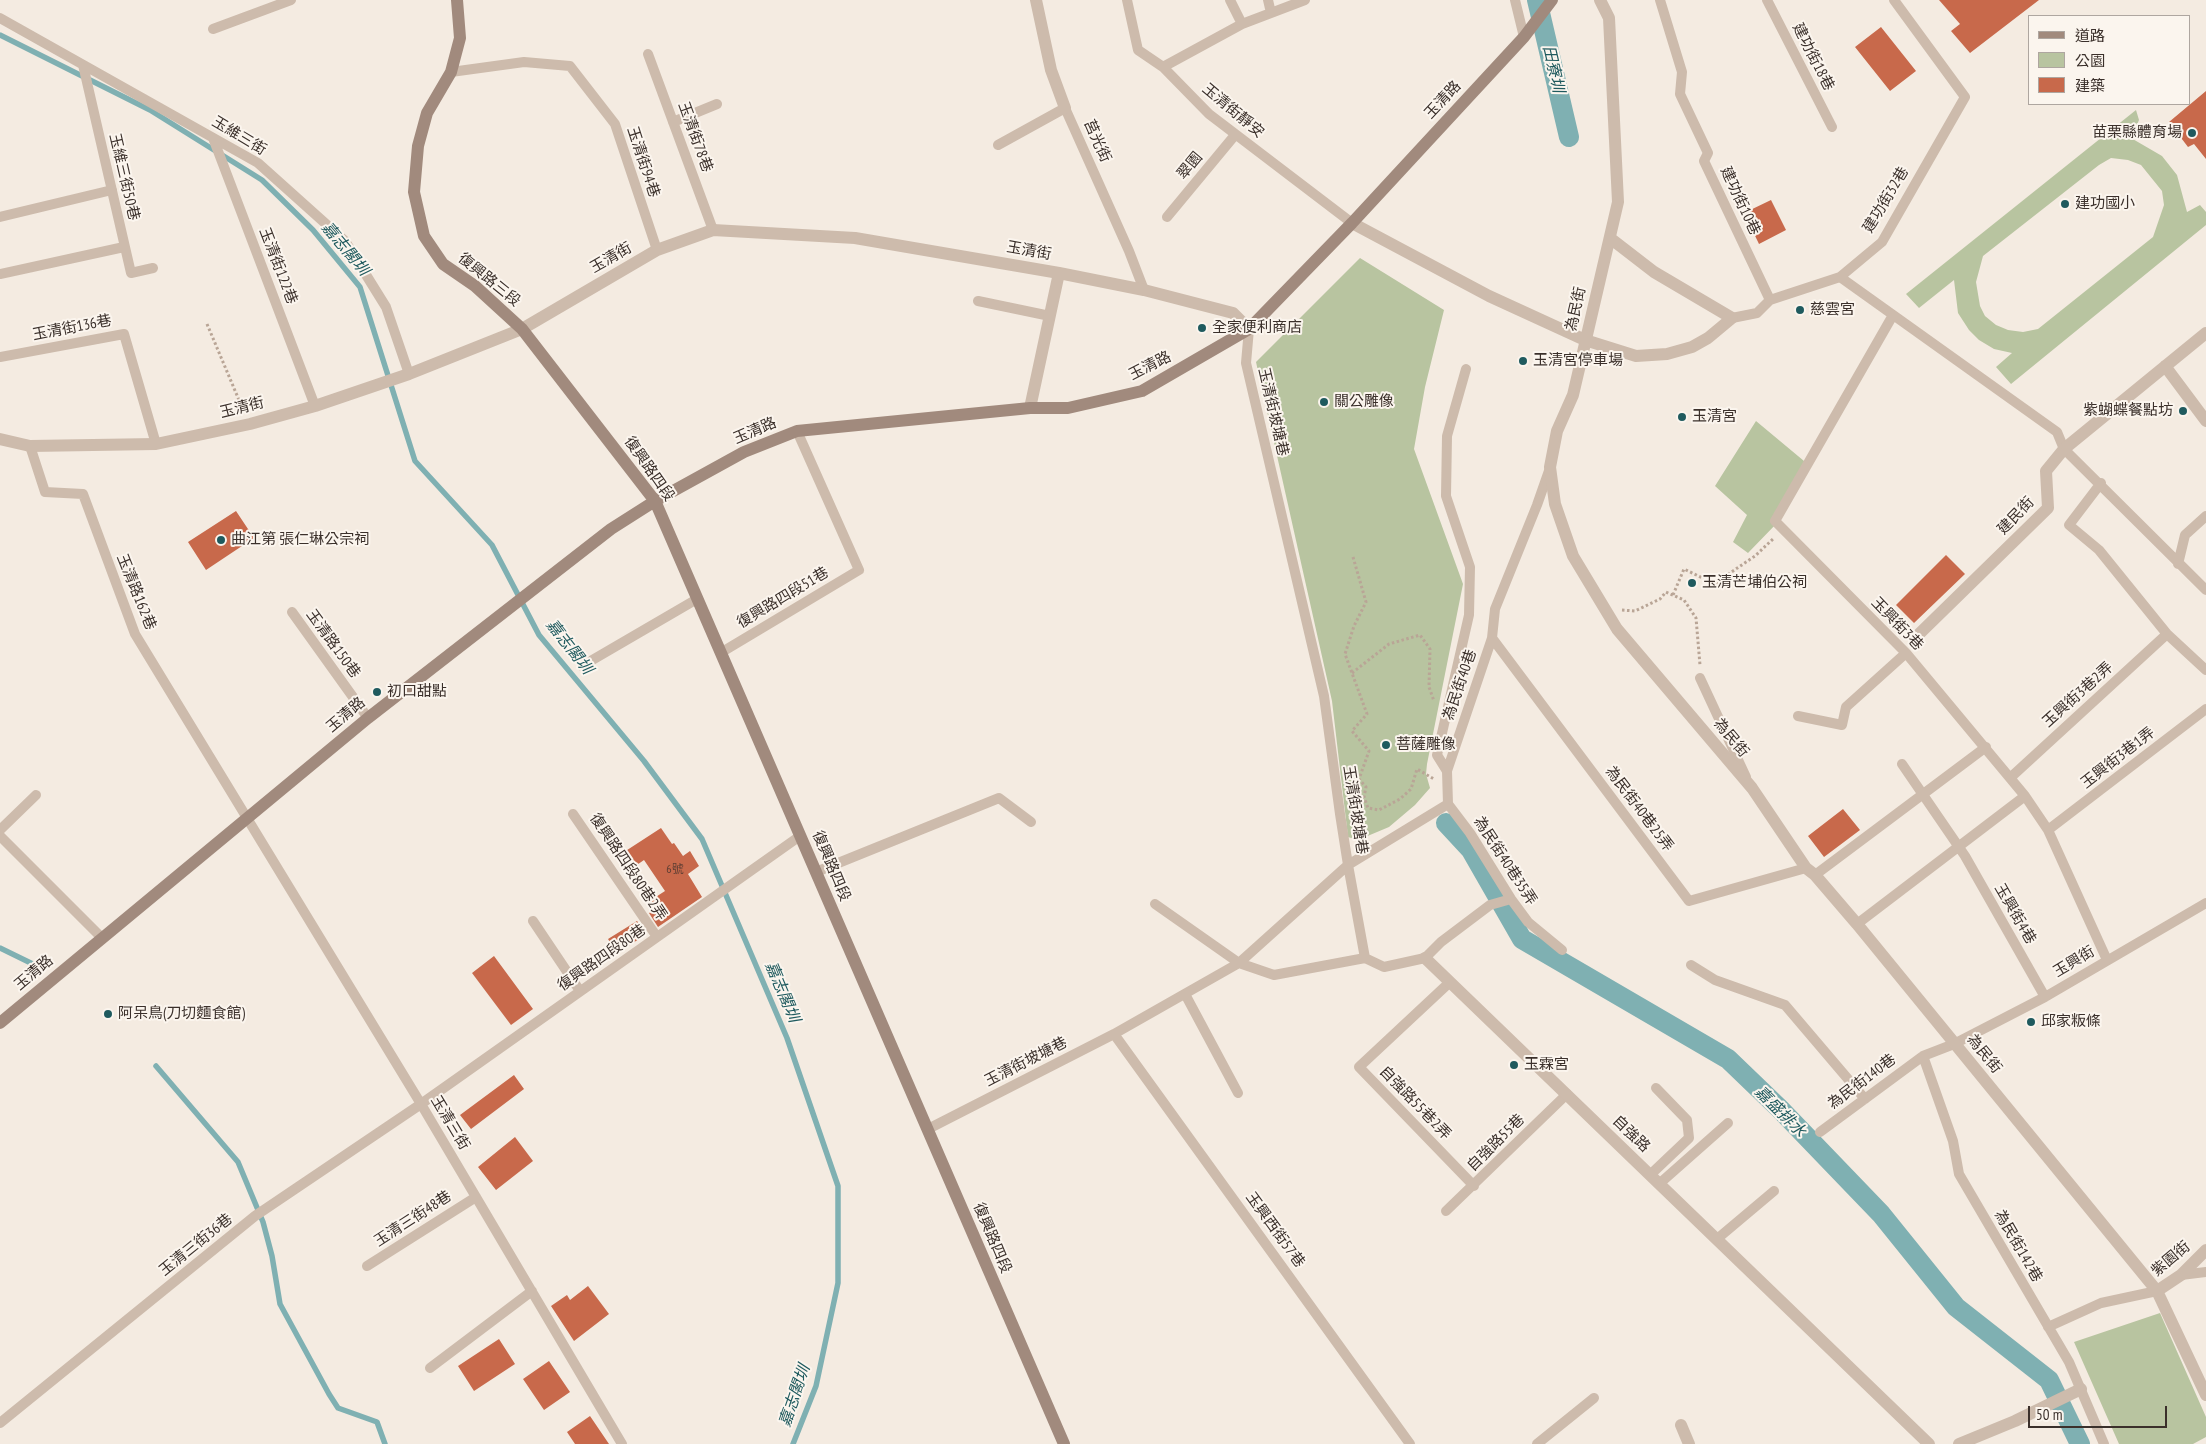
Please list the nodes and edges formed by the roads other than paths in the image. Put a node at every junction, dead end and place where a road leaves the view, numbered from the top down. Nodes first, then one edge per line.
1 (291, 0) edge
2 (457, 0) edge
3 (1036, 0) edge
4 (1127, 0) edge
5 (1230, 0) edge
6 (1268, 0) edge
7 (1306, 0) edge
8 (1515, 0) edge
9 (1552, 0) edge
10 (1600, 0) edge
11 (1660, 0) edge
12 (1767, 0) edge
13 (1894, 0) edge
14 (1271, 13) junction
15 (0, 18) edge
16 (1242, 24) junction
17 (213, 29) dead end
18 (1524, 37) junction
19 (648, 54) dead end
20 (83, 65) junction
21 (1164, 67) junction
22 (451, 72) junction
23 (717, 104) dead end
24 (1065, 108) junction
25 (673, 122) junction
26 (1832, 127) dead end
27 (1235, 135) junction
28 (213, 138) junction
29 (998, 145) dead end
30 (112, 190) junction
31 (1167, 216) dead end
32 (0, 217) edge
33 (1352, 223) junction
34 (713, 230) junction
35 (1610, 238) junction
36 (124, 247) junction
37 (657, 250) junction
38 (154, 268) dead end
39 (1059, 272) junction
40 (0, 274) edge
41 (1840, 277) junction
42 (1144, 290) junction
43 (1770, 300) junction
44 (978, 301) dead end
45 (1893, 315) junction
46 (1050, 316) junction
47 (1732, 318) junction
48 (522, 329) junction
49 (1249, 329) junction
50 (2206, 334) edge
51 (1585, 340) junction
52 (0, 357) edge
53 (2165, 366) junction
54 (1466, 368) dead end
55 (409, 374) junction
56 (315, 406) junction
57 (1030, 408) junction
58 (2206, 421) edge
59 (796, 431) junction
60 (0, 439) edge
61 (156, 444) junction
62 (30, 446) junction
63 (2064, 449) junction
64 (1550, 467) junction
65 (2101, 483) junction
66 (655, 501) junction
67 (2206, 516) edge
68 (2178, 564) junction
69 (2206, 590) edge
70 (697, 598) junction
71 (292, 612) dead end
72 (2166, 634) junction
73 (1917, 636) dead end
74 (1492, 638) junction
75 (722, 652) junction
76 (1906, 653) junction
77 (582, 666) dead end
78 (2206, 670) edge
79 (1700, 678) road end
80 (2206, 709) edge
81 (1798, 716) dead end
82 (368, 718) junction
83 (1986, 747) junction
84 (1902, 764) dead end
85 (1447, 771) junction
86 (2010, 778) junction
87 (1752, 788) junction
88 (1922, 793) junction
89 (36, 795) dead end
90 (2025, 796) junction
91 (1448, 804) junction
92 (573, 814) dead end
93 (248, 819) junction
94 (1031, 822) dead end
95 (0, 830) edge
96 (2048, 830) junction
97 (0, 836) edge
98 (800, 836) junction
99 (1959, 847) junction
100 (1348, 865) junction
101 (816, 872) junction
102 (1811, 872) junction
103 (1511, 899) junction
104 (2206, 903) edge
105 (1155, 904) dead end
106 (533, 921) dead end
107 (1857, 924) junction
108 (658, 937) junction
109 (102, 938) junction
110 (1562, 950) dead end
111 (1365, 958) junction
112 (1425, 958) junction
113 (2107, 960) junction
114 (1239, 963) junction
115 (1691, 965) dead end
116 (1450, 982) junction
117 (580, 991) junction
118 (1185, 994) junction
119 (2045, 997) junction
120 (0, 1023) edge
121 (1114, 1034) junction
122 (1954, 1044) junction
123 (1923, 1056) junction
124 (1656, 1088) dead end
125 (1238, 1093) dead end
126 (1567, 1094) junction
127 (1865, 1099) junction
128 (421, 1104) junction
129 (1728, 1123) dead end
130 (928, 1129) junction
131 (1820, 1132) dead end
132 (1654, 1179) junction
133 (1474, 1186) junction
134 (1774, 1191) dead end
135 (476, 1197) junction
136 (1446, 1211) dead end
137 (1717, 1239) junction
138 (2206, 1250) edge
139 (367, 1266) dead end
140 (2206, 1272) edge
141 (2181, 1275) junction
142 (532, 1291) junction
143 (2157, 1291) junction
144 (2048, 1327) junction
145 (430, 1368) dead end
146 (2081, 1389) junction
147 (2206, 1395) edge
148 (1594, 1398) dead end
149 (0, 1423) edge
150 (1682, 1425) dead end
151 (622, 1444) edge
152 (1064, 1444) edge
153 (1410, 1444) edge
154 (1537, 1444) edge
155 (1689, 1444) edge
156 (1929, 1444) edge
157 (1958, 1444) edge
158 (2104, 1444) edge

1 - 17 lane
2 - 22 street, 復興路三段
3 - 24 street, 莒光街
4 - 21 lane, 玉清街靜安
5 - 16 lane
6 - 14 lane
7 - 14 lane
8 - 18 lane
9 - 18 street, 玉清路
10 - 35 street, 為民街
11 - 43 lane, 建功街10巷
12 - 26 lane, 建功街18巷
13 - 41 lane, 建功街32巷
14 - 16 lane
15 - 20 lane, 玉維三街
16 - 21 lane
18 - 33 street, 玉清路
19 - 25 lane, 玉清街78巷
20 - 28 lane, 玉維三街
20 - 30 lane, 玉維三街50巷
21 - 27 lane, 玉清街靜安
22 - 37 lane, 玉清街94巷
22 - 48 street, 復興路三段
23 - 25 lane
24 - 29 lane
24 - 42 lane, 莒光街
25 - 34 lane, 玉清街78巷
27 - 31 lane, 翠園
27 - 33 lane, 玉清街靜安
28 - 55 lane, 玉維三街
28 - 56 lane, 玉清街122巷
30 - 32 lane
30 - 36 lane, 玉維三街50巷
33 - 49 street, 玉清路
33 - 51 street, 建功街32巷
34 - 37 street, 玉清街
34 - 39 street, 玉清街
35 - 47 street
35 - 51 street, 為民街
36 - 38 lane, 玉維三街50巷
36 - 40 lane
37 - 48 street, 玉清街
39 - 42 street, 玉清街
39 - 46 street
41 - 43 lane, 建功街32巷
41 - 45 lane
42 - 49 street, 玉清街
43 - 47 lane, 建功街32巷
44 - 46 lane
45 - 63 lane
45 - 76 lane, 玉興街3巷
46 - 57 street
47 - 51 street, 建功街32巷
48 - 55 street, 玉清街
48 - 66 street, 復興路四段
49 - 57 street, 玉清路
49 - 100 lane, 玉清街坡塘巷
50 - 53 street, 建民街
51 - 64 street, 為民街
52 - 61 lane, 玉清街136巷
53 - 58 street
53 - 63 street, 建民街
54 - 85 lane
55 - 56 street, 玉清街
56 - 61 street, 玉清街
57 - 59 street, 玉清路
59 - 66 street, 玉清路
59 - 75 lane, 復興路四段51巷
60 - 62 street, 玉清街
61 - 62 street, 玉清街
62 - 93 lane, 玉清路162巷
63 - 65 lane
63 - 73 street, 建民街
64 - 74 lane, 為民街40巷
64 - 87 street, 為民街
65 - 68 lane
65 - 72 lane
66 - 70 street, 復興路四段
66 - 82 street, 玉清路
67 - 68 lane
68 - 69 lane
70 - 75 street, 復興路四段
70 - 77 lane
71 - 82 lane, 玉清路150巷
72 - 78 lane
72 - 86 lane, 玉興街3巷2弄
74 - 85 lane, 為民街40巷
74 - 102 lane, 為民街40巷25弄
75 - 98 street, 復興路四段
76 - 81 lane
76 - 83 lane, 玉興街3巷
79 - 87 lane
80 - 96 lane, 玉興街3巷1弄
82 - 93 street, 玉清路
83 - 86 lane, 玉興街3巷
83 - 88 lane
84 - 88 lane, 玉興街4巷
85 - 91 lane, 為民街40巷
86 - 90 lane, 玉興街3巷
87 - 102 street, 為民街
88 - 99 lane, 玉興街4巷
88 - 102 lane
89 - 95 lane
90 - 96 lane, 玉興街3巷
90 - 99 lane
91 - 100 lane
91 - 103 lane, 為民街40巷35弄
92 - 108 lane, 復興路四段80巷2弄
93 - 109 street, 玉清路
93 - 128 lane, 玉清三街
94 - 101 lane
96 - 113 lane, 玉興街3巷
97 - 109 lane
98 - 101 street, 復興路四段
98 - 108 lane, 復興路四段80巷
99 - 107 lane
99 - 119 lane, 玉興街4巷
100 - 111 lane
100 - 114 lane, 玉清街坡塘巷
101 - 130 street, 復興路四段
102 - 107 street, 為民街
103 - 110 lane, 為民街40巷35弄
103 - 112 lane
104 - 113 lane, 玉興街
105 - 114 lane
106 - 117 lane
107 - 122 street, 為民街
108 - 117 lane, 復興路四段80巷
109 - 120 street, 玉清路
111 - 112 lane
111 - 114 lane
112 - 116 street, 自強路
113 - 119 lane, 玉興街
114 - 118 lane, 玉清街坡塘巷
115 - 127 lane
116 - 126 street, 自強路
116 - 133 lane, 自強路55巷2弄
117 - 128 lane, 復興路四段80巷
118 - 121 lane, 玉清街坡塘巷
118 - 125 lane
119 - 122 lane, 玉興街
121 - 130 lane, 玉清街坡塘巷
121 - 153 lane, 玉興西街57巷
122 - 123 lane, 玉興街
122 - 143 street, 為民街
123 - 127 lane, 為民街140巷
123 - 144 lane, 為民街142巷
124 - 132 lane
126 - 132 street, 自強路
126 - 133 lane, 自強路55巷
127 - 131 lane, 為民街140巷
128 - 135 lane, 玉清三街
128 - 149 lane, 玉清三街36巷
129 - 132 lane
130 - 152 street, 復興路四段
132 - 137 street, 自強路
133 - 136 lane, 自強路55巷
134 - 137 lane
135 - 139 lane, 玉清三街48巷
135 - 142 lane, 玉清三街
137 - 156 street, 自強路
138 - 141 street, 紫園街
140 - 141 lane
141 - 143 street, 紫園街
142 - 145 lane
142 - 151 lane, 玉清三街
143 - 144 lane
143 - 147 street, 為民街
144 - 146 lane, 為民街142巷
146 - 157 street
146 - 158 lane, 為民街142巷
148 - 154 lane
150 - 155 street

